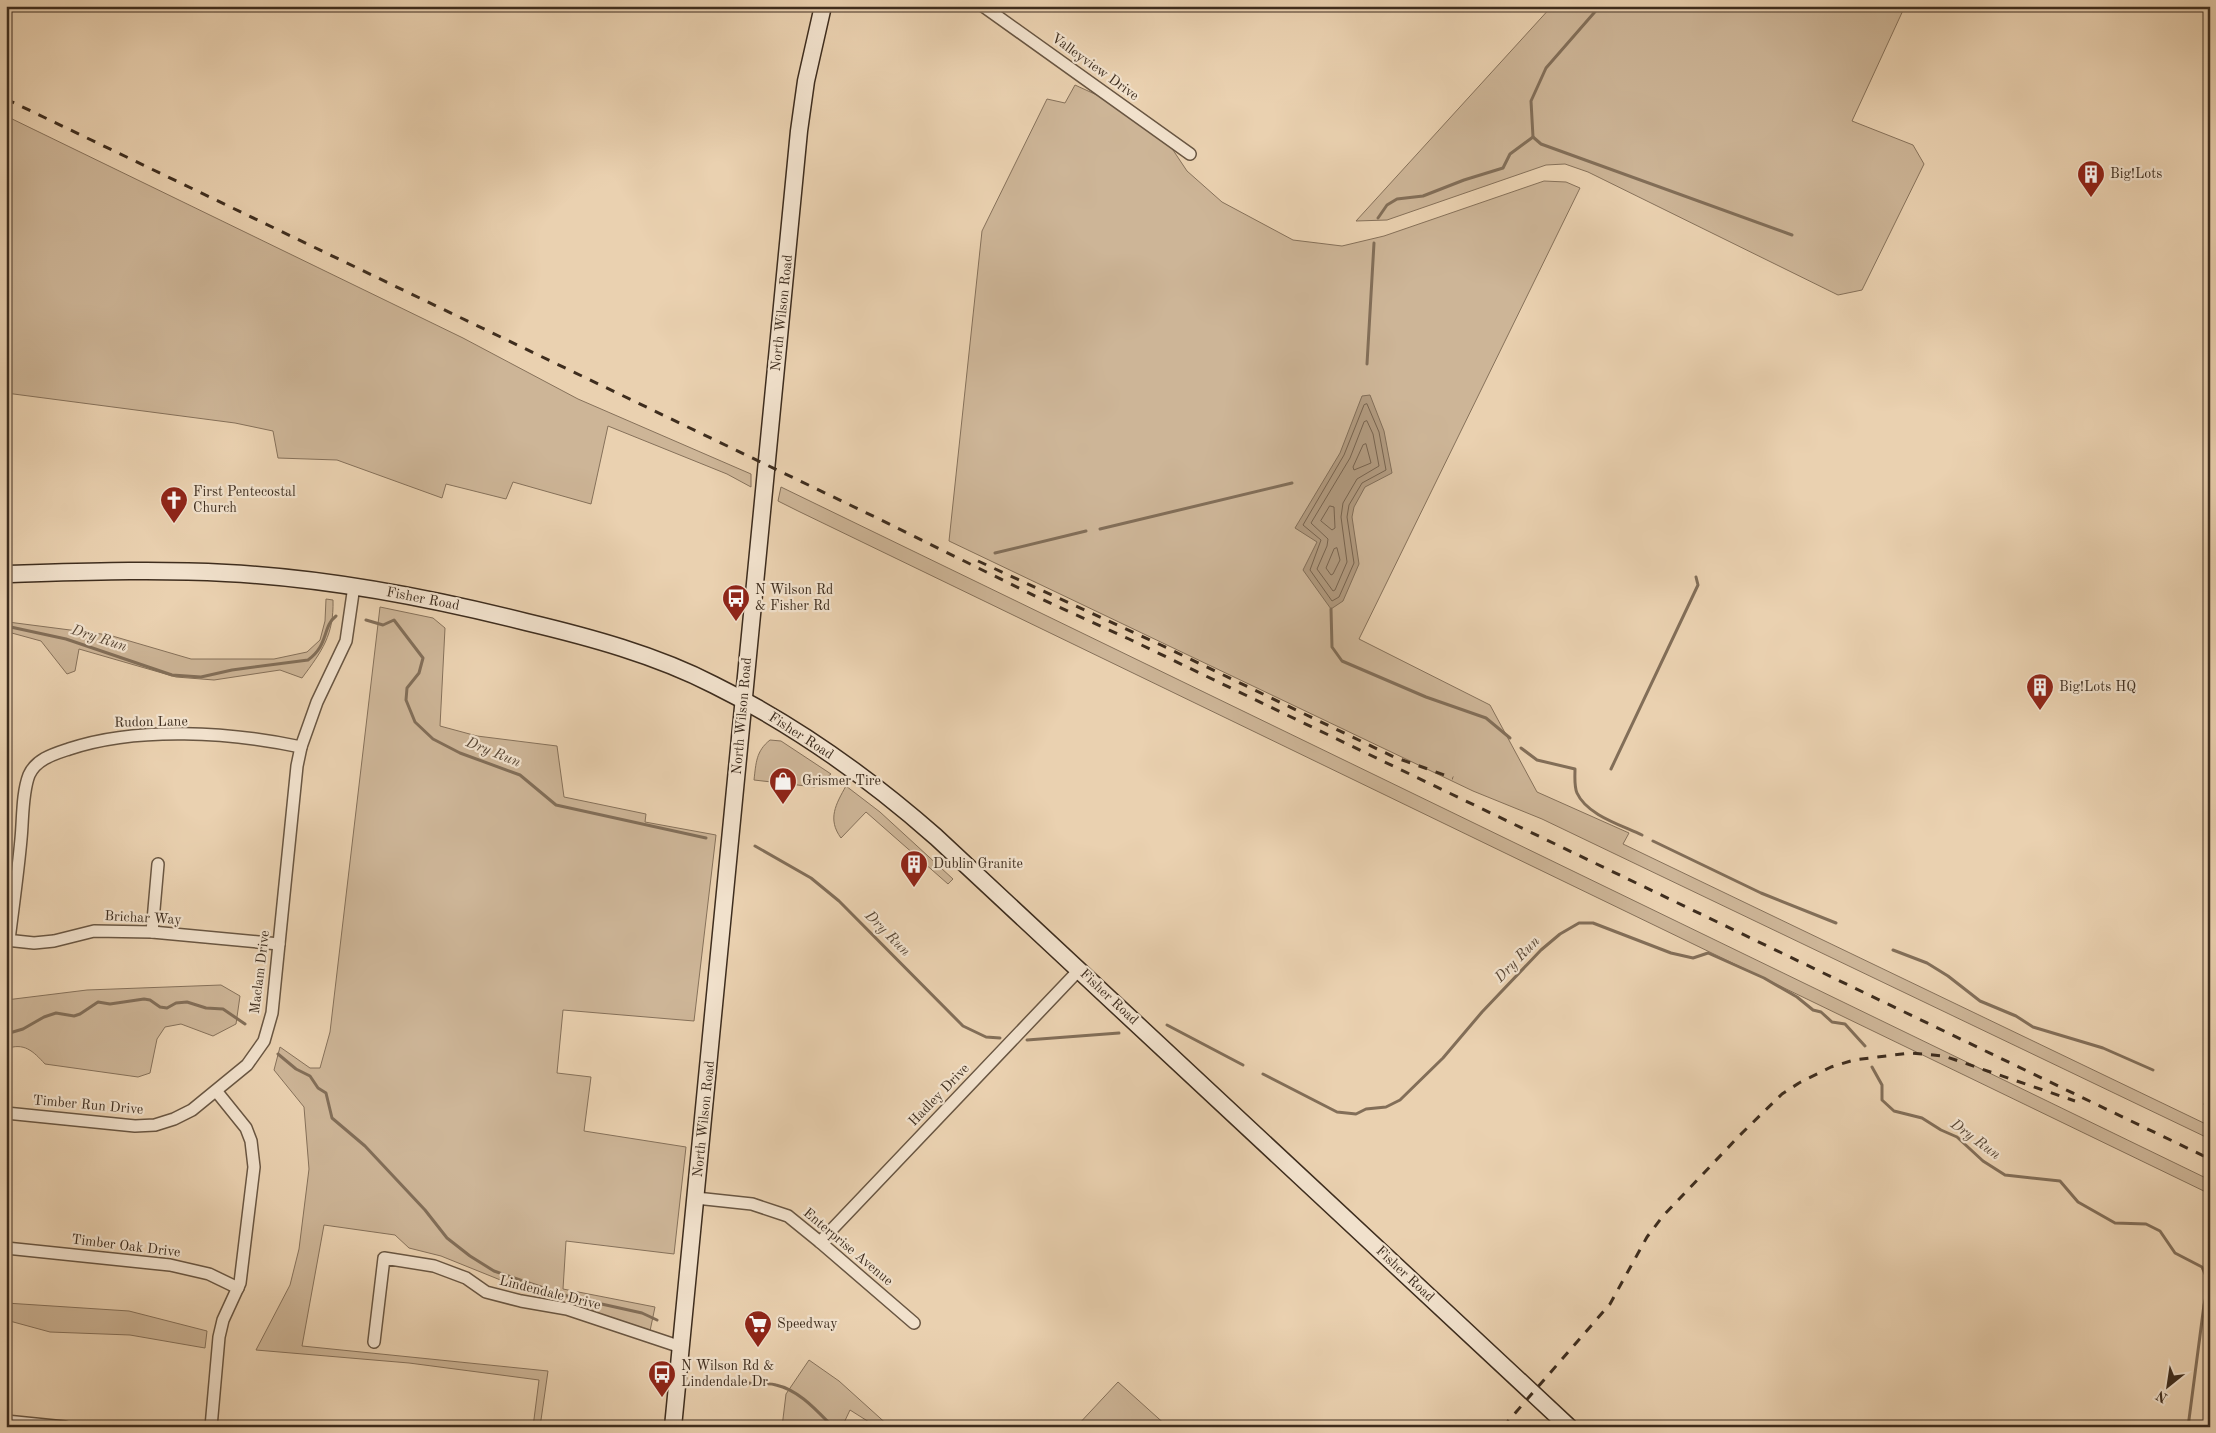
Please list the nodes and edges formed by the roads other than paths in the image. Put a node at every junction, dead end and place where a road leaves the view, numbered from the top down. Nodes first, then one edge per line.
1 (823, 6) edge
2 (982, 6) edge
3 (1190, 154) dead end
4 (6, 574) edge
5 (354, 586) junction
6 (743, 700) junction
7 (301, 747) junction
8 (158, 864) dead end
9 (152, 932) junction
10 (7, 940) edge
11 (279, 944) junction
12 (1079, 970) junction
13 (217, 1092) junction
14 (6, 1112) edge
15 (696, 1198) junction
16 (820, 1242) junction
17 (6, 1248) edge
18 (238, 1288) junction
19 (914, 1323) dead end
20 (374, 1342) dead end
21 (681, 1347) junction
22 (6, 1421) edge
23 (65, 1427) edge
24 (211, 1427) edge
25 (674, 1427) edge
26 (1569, 1427) edge

1 - 6 main road, North Wilson Road
2 - 3 street, Valleyview Drive
4 - 5 main road, Fisher Road
5 - 6 main road, Fisher Road
5 - 7 street, Maclam Drive
6 - 12 main road, Fisher Road
6 - 15 main road, North Wilson Road
7 - 10 street, Rudon Lane
7 - 11 street, Maclam Drive
8 - 9 street
9 - 10 street, Brichar Way
9 - 11 street, Brichar Way
11 - 13 street, Maclam Drive
12 - 16 street, Hadley Drive
12 - 26 main road, Fisher Road
13 - 14 street, Timber Run Drive
13 - 18 street
15 - 16 street, Enterprise Avenue
15 - 21 main road, North Wilson Road
16 - 19 street, Enterprise Avenue
17 - 18 street, Timber Oak Drive
18 - 24 street
20 - 21 street, Lindendale Drive
21 - 25 main road, North Wilson Road
22 - 23 street

